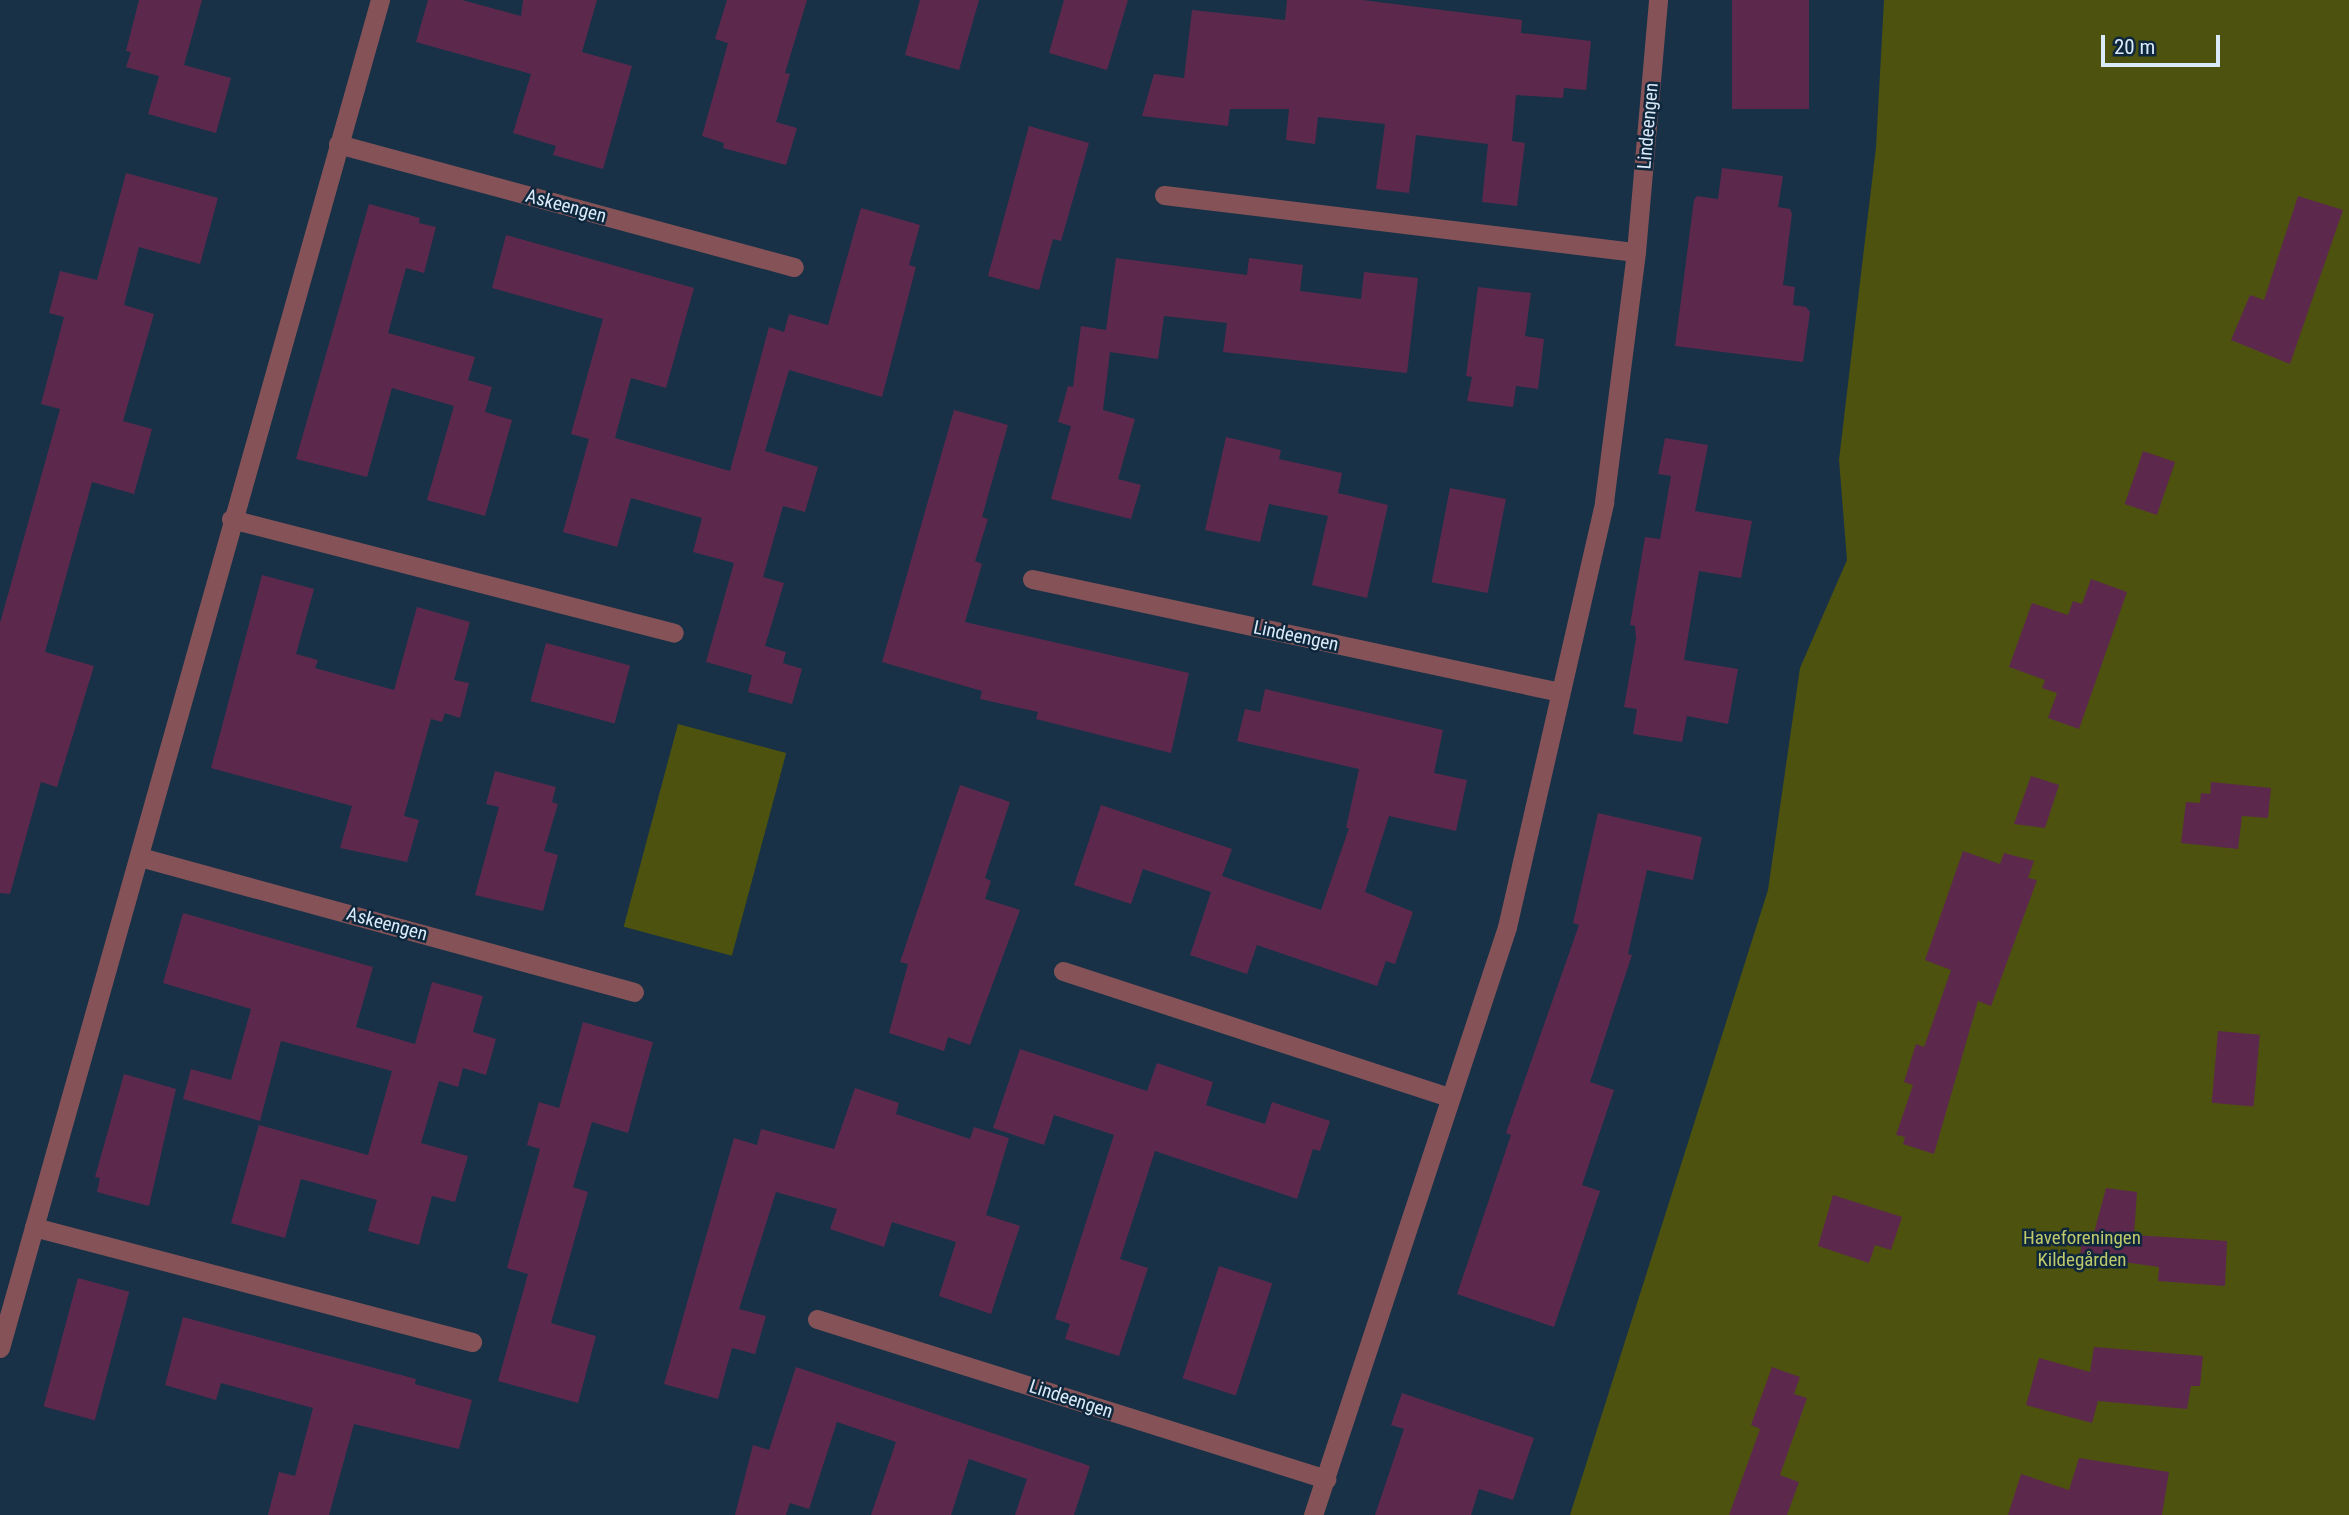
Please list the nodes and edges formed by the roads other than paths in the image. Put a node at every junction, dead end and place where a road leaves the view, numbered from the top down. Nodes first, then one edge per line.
1 (380, 0) edge
2 (1658, 0) edge
3 (338, 144) junction
4 (1164, 195) dead end
5 (1636, 253) junction
6 (794, 267) dead end
7 (231, 519) junction
8 (1032, 579) dead end
9 (674, 633) dead end
10 (1560, 692) junction
11 (140, 856) junction
12 (1063, 971) dead end
13 (634, 992) dead end
14 (1448, 1097) junction
15 (34, 1227) junction
16 (817, 1319) dead end
17 (472, 1342) dead end
18 (0, 1348) edge
19 (1326, 1479) junction
20 (1313, 1515) edge

1 - 3 street
2 - 5 street, Lindeengen
3 - 6 street, Askeengen
3 - 7 street
4 - 5 street
5 - 10 street, Lindeengen
7 - 9 street
7 - 11 street
8 - 10 street, Lindeengen
10 - 14 street, Lindeengen
11 - 13 street, Askeengen
11 - 15 street
12 - 14 street
14 - 19 street, Lindeengen
15 - 17 street
15 - 18 street
16 - 19 street, Lindeengen
19 - 20 street, Lindeengen

